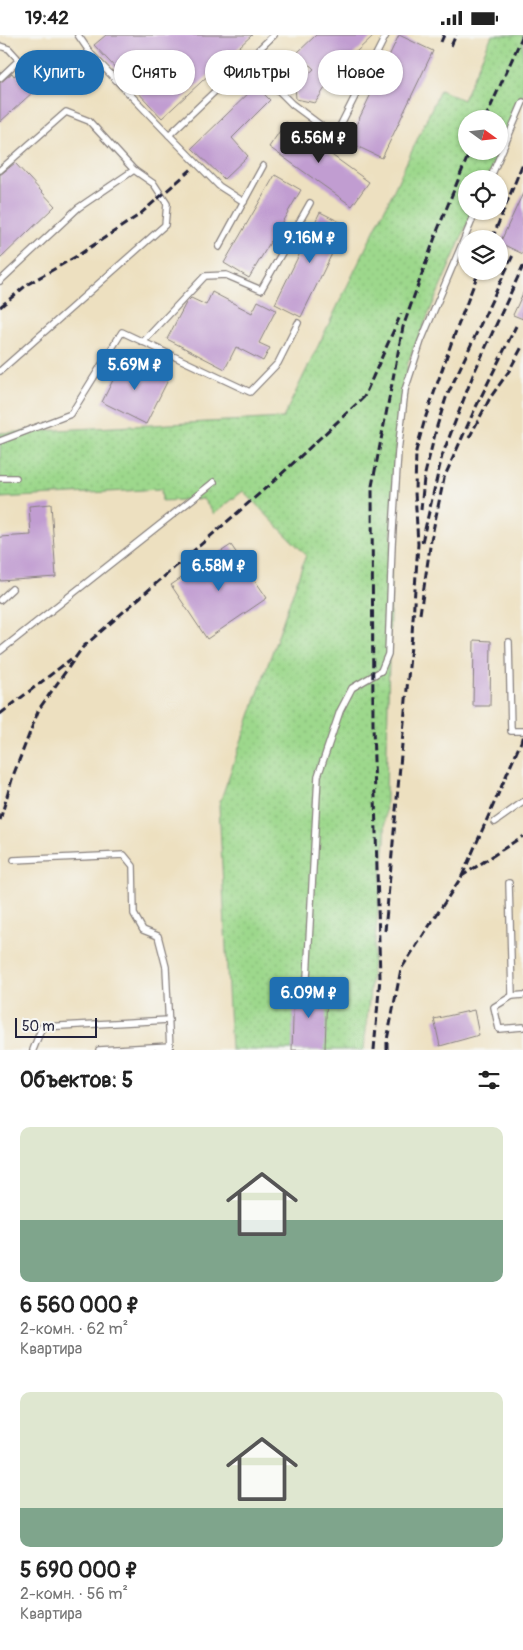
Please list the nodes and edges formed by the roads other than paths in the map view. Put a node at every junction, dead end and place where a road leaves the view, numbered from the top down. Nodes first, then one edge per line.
1 (78, 35) edge
2 (274, 35) edge
3 (386, 35) edge
4 (0, 46) edge
5 (258, 50) edge
6 (0, 78) edge
7 (211, 95) edge
8 (283, 95) edge
9 (523, 102) edge
10 (169, 135) junction
11 (263, 167) dead end
12 (134, 169) junction
13 (0, 170) edge
14 (494, 170) edge
15 (244, 202) junction
16 (310, 203) dead end
17 (472, 220) edge
18 (219, 247) dead end
19 (0, 281) edge
20 (298, 323) dead end
21 (143, 342) junction
22 (1, 368) edge
23 (0, 441) edge
24 (0, 478) edge
25 (16, 478) dead end
26 (214, 481) dead end
27 (12, 589) dead end
28 (0, 601) edge
29 (509, 642) dead end
30 (0, 651) edge
31 (523, 731) edge
32 (523, 802) edge
33 (495, 822) dead end
34 (14, 860) dead end
35 (509, 883) dead end
36 (306, 978) dead end
37 (523, 995) edge
38 (512, 996) junction
39 (169, 1020) junction
40 (523, 1027) edge
41 (170, 1048) edge
42 (33, 1050) edge
43 (99, 1050) edge

1 - 10 lane
2 - 5 lane
3 - 8 lane
4 - 6 lane
7 - 10 lane
9 - 14 lane
10 - 15 lane
11 - 15 lane
12 - 13 lane
12 - 19 lane
12 - 22 lane
15 - 18 lane
16 - 21 lane
17 - 36 lane
20 - 21 lane
21 - 23 lane
24 - 25 lane
26 - 30 lane
27 - 28 lane
29 - 31 lane
32 - 33 lane
34 - 39 lane
35 - 38 lane
37 - 38 lane
38 - 40 lane
39 - 41 lane
39 - 42 lane
41 - 43 lane

